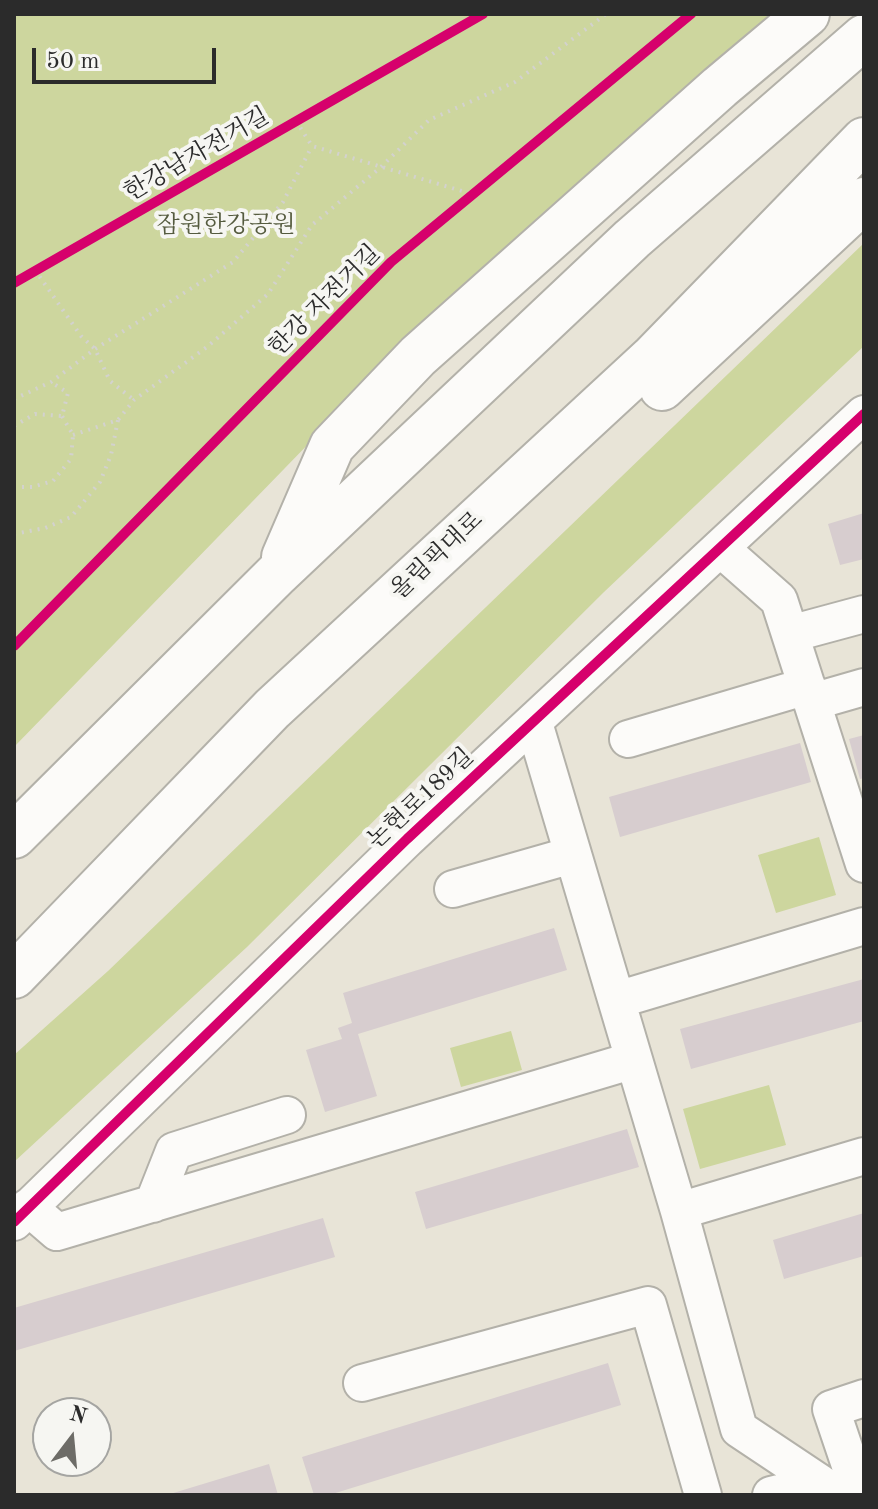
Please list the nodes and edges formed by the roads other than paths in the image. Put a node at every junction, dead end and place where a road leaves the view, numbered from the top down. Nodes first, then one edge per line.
1 (807, 14) edge
2 (864, 37) edge
3 (864, 140) edge
4 (864, 200) edge
5 (864, 414) edge
6 (720, 548) junction
7 (277, 574) junction
8 (864, 614) edge
9 (790, 634) junction
10 (864, 687) edge
11 (809, 694) junction
12 (272, 709) junction
13 (534, 723) junction
14 (628, 739) dead end
15 (14, 836) edge
16 (572, 855) junction
17 (864, 864) edge
18 (453, 889) dead end
19 (864, 926) edge
20 (14, 976) edge
21 (617, 1000) junction
22 (634, 1060) junction
23 (287, 1115) dead end
24 (864, 1156) edge
25 (153, 1204) junction
26 (679, 1211) junction
27 (21, 1214) edge
28 (362, 1383) dead end
29 (864, 1398) edge
30 (827, 1489) edge
31 (703, 1495) edge
32 (771, 1495) edge
33 (860, 1495) edge

1 - 7 highway
2 - 7 highway
3 - 12 highway, 올림픽대로
4 - 12 highway
5 - 6 street, 논현로189길
6 - 9 street
6 - 13 street, 논현로189길
7 - 15 highway
8 - 9 street
9 - 11 street
10 - 11 street
11 - 14 street
11 - 17 street
12 - 20 highway, 올림픽대로
13 - 16 street
13 - 27 street, 논현로189길
16 - 18 street
16 - 21 street
19 - 21 street
21 - 22 street
22 - 25 street
22 - 26 street
23 - 25 street
24 - 26 street
25 - 27 street
26 - 30 street
28 - 31 street
29 - 33 street
30 - 32 street

